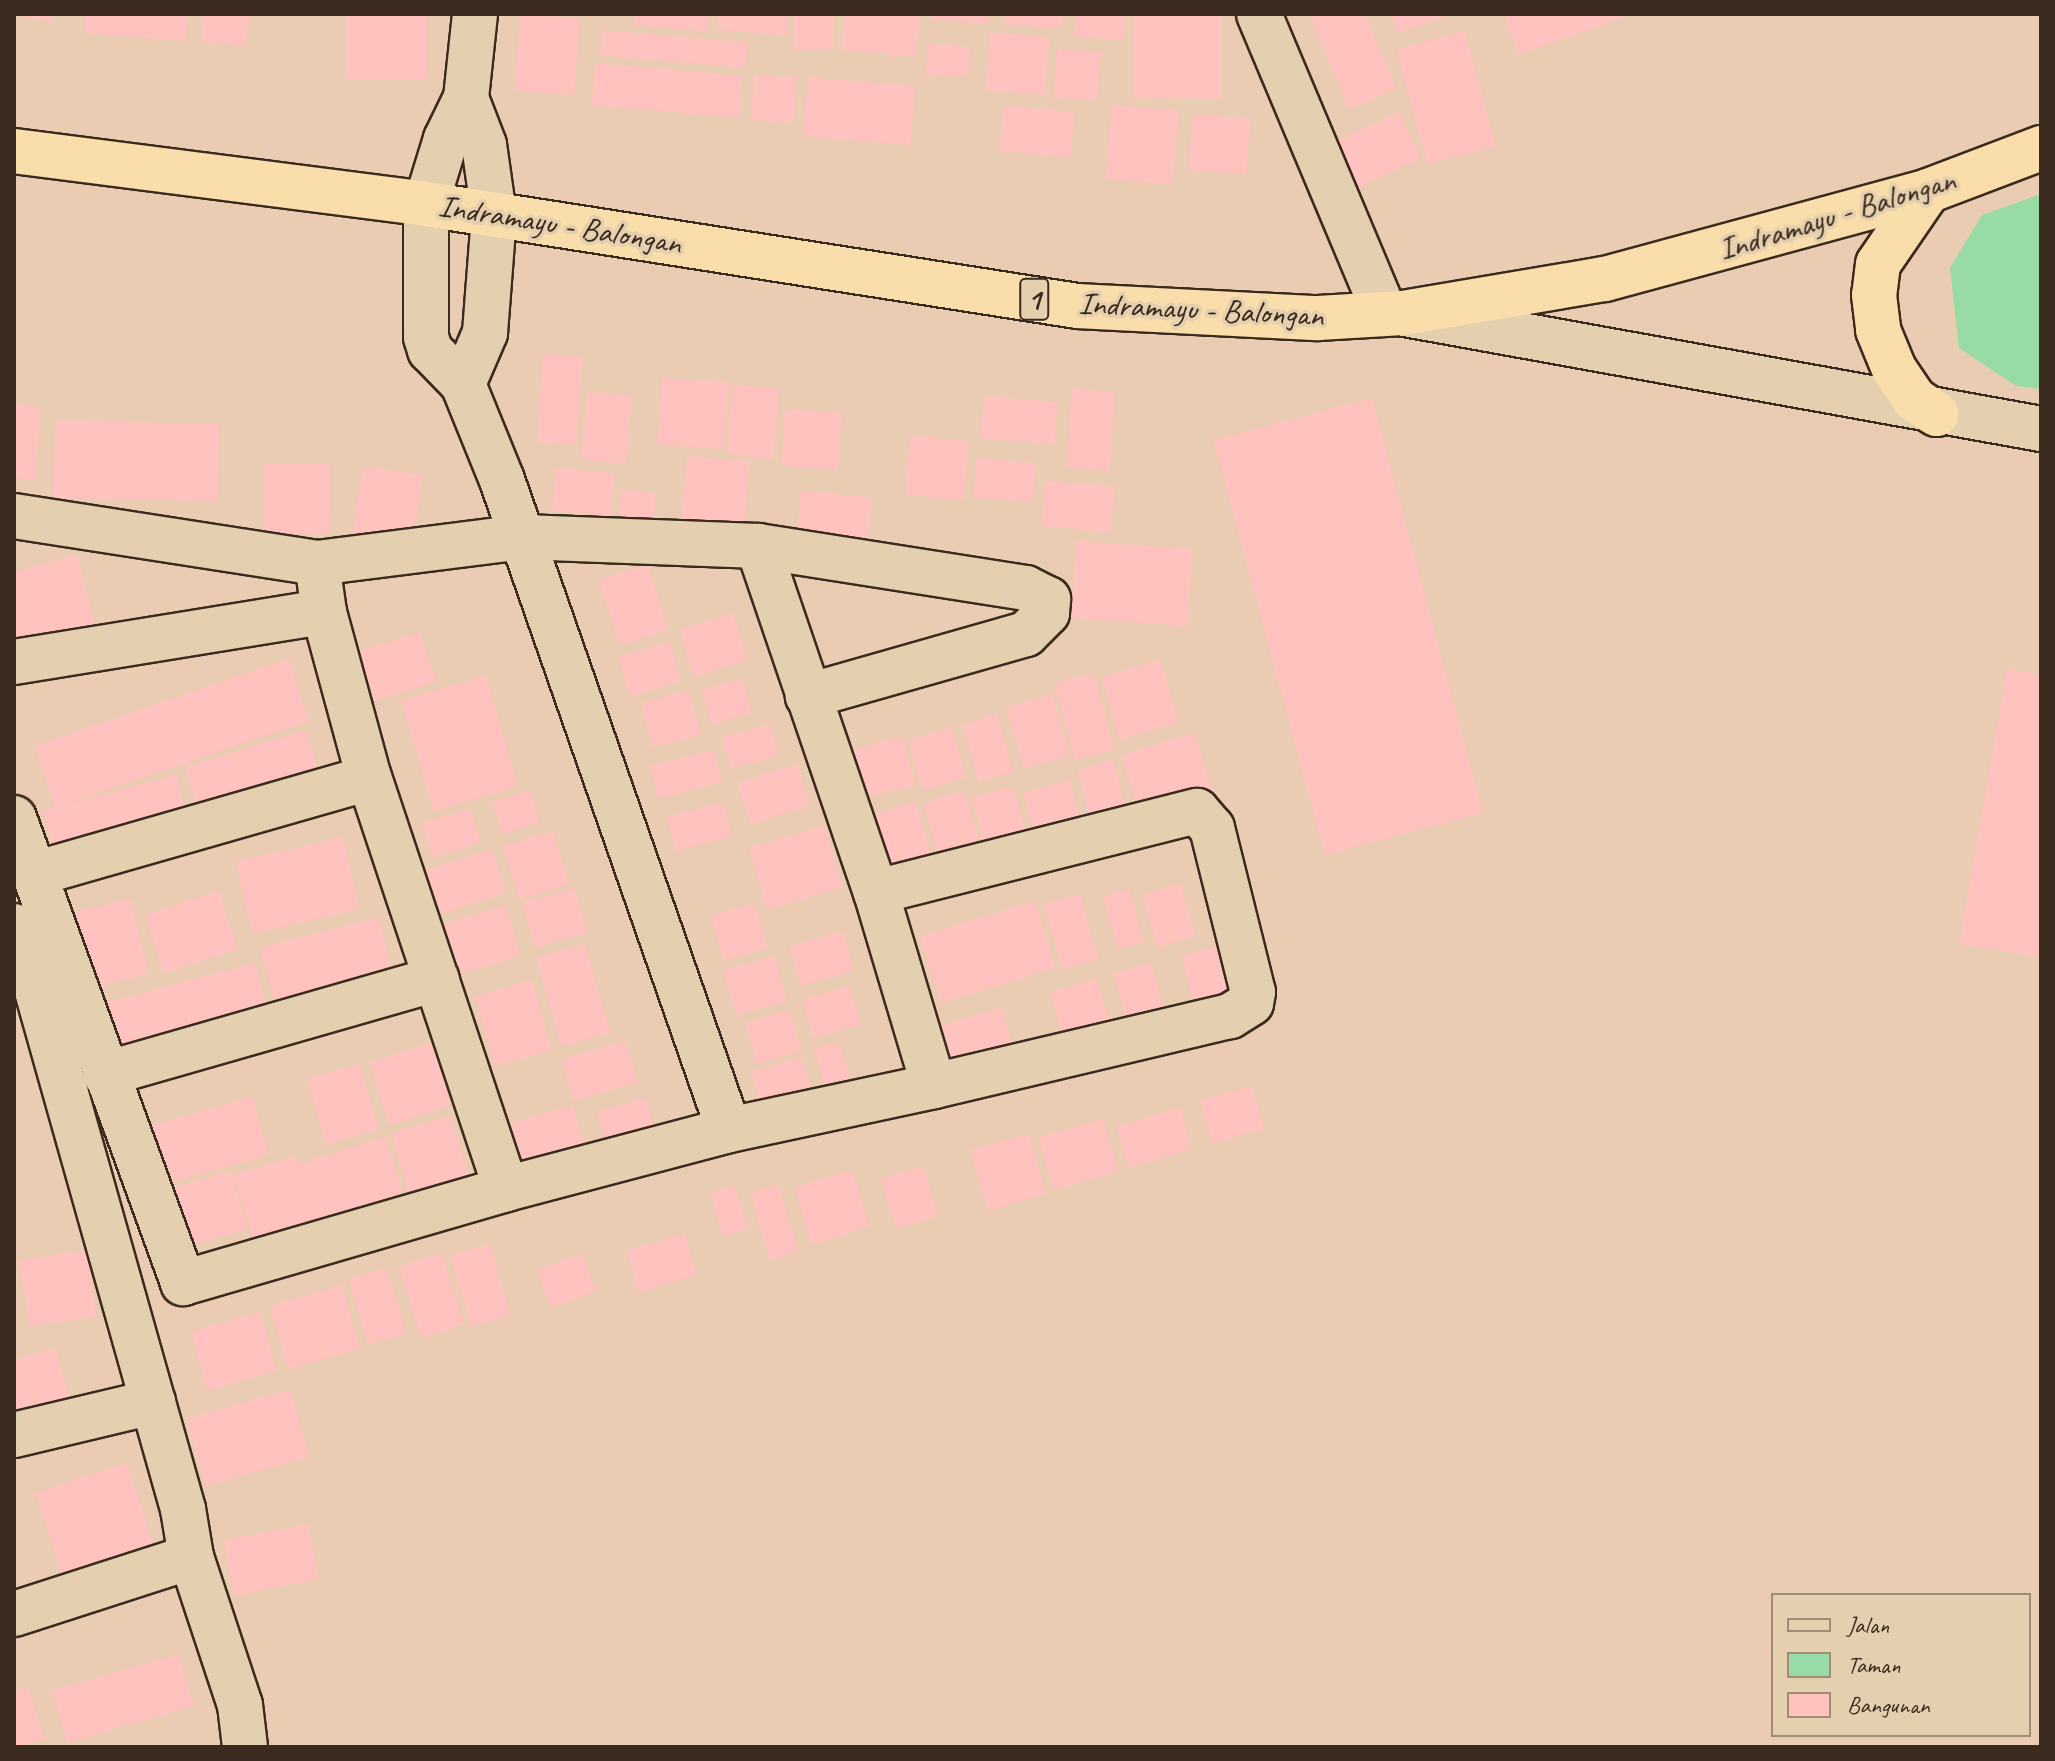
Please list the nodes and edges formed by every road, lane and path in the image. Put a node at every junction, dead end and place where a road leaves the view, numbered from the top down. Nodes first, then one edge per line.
1 (475, 14) edge
2 (1259, 14) edge
3 (466, 98) junction
4 (2041, 148) edge
5 (14, 151) edge
6 (1928, 191) junction
7 (426, 204) junction
8 (494, 215) junction
9 (1394, 314) junction
10 (463, 384) junction
11 (1936, 414) junction
12 (2041, 429) edge
13 (14, 516) edge
14 (523, 537) junction
15 (758, 546) junction
16 (317, 563) junction
17 (324, 612) junction
18 (14, 662) edge
19 (808, 696) junction
20 (369, 778) junction
21 (14, 818) edge
22 (34, 874) junction
23 (876, 892) junction
24 (14, 926) edge
25 (437, 979) junction
26 (105, 1074) junction
27 (934, 1086) junction
28 (729, 1130) junction
29 (506, 1189) junction
30 (153, 1402) junction
31 (14, 1435) edge
32 (191, 1557) junction
33 (14, 1614) edge
34 (241, 1744) edge

1 - 3 street
2 - 9 street
3 - 7 street
3 - 8 street
4 - 6 highway, Indramayu - Balongan / 1
5 - 7 highway, Indramayu - Balongan / 1
6 - 9 highway, Indramayu - Balongan / 1
6 - 11 highway
7 - 8 highway, Indramayu - Balongan / 1
7 - 10 street
8 - 9 highway, Indramayu - Balongan / 1
8 - 10 street
9 - 11 street
10 - 14 street
11 - 12 street
13 - 16 street
14 - 15 street
14 - 16 street
14 - 28 street
15 - 19 street
15 - 19 street
16 - 17 street
17 - 18 street
17 - 20 street
19 - 23 street
20 - 22 street
20 - 25 street
21 - 22 street
22 - 26 street
23 - 27 street
23 - 27 street
24 - 30 street
25 - 26 street
25 - 29 street
26 - 29 street
27 - 28 street
28 - 29 street
30 - 31 street
30 - 32 street
32 - 33 street
32 - 34 street

